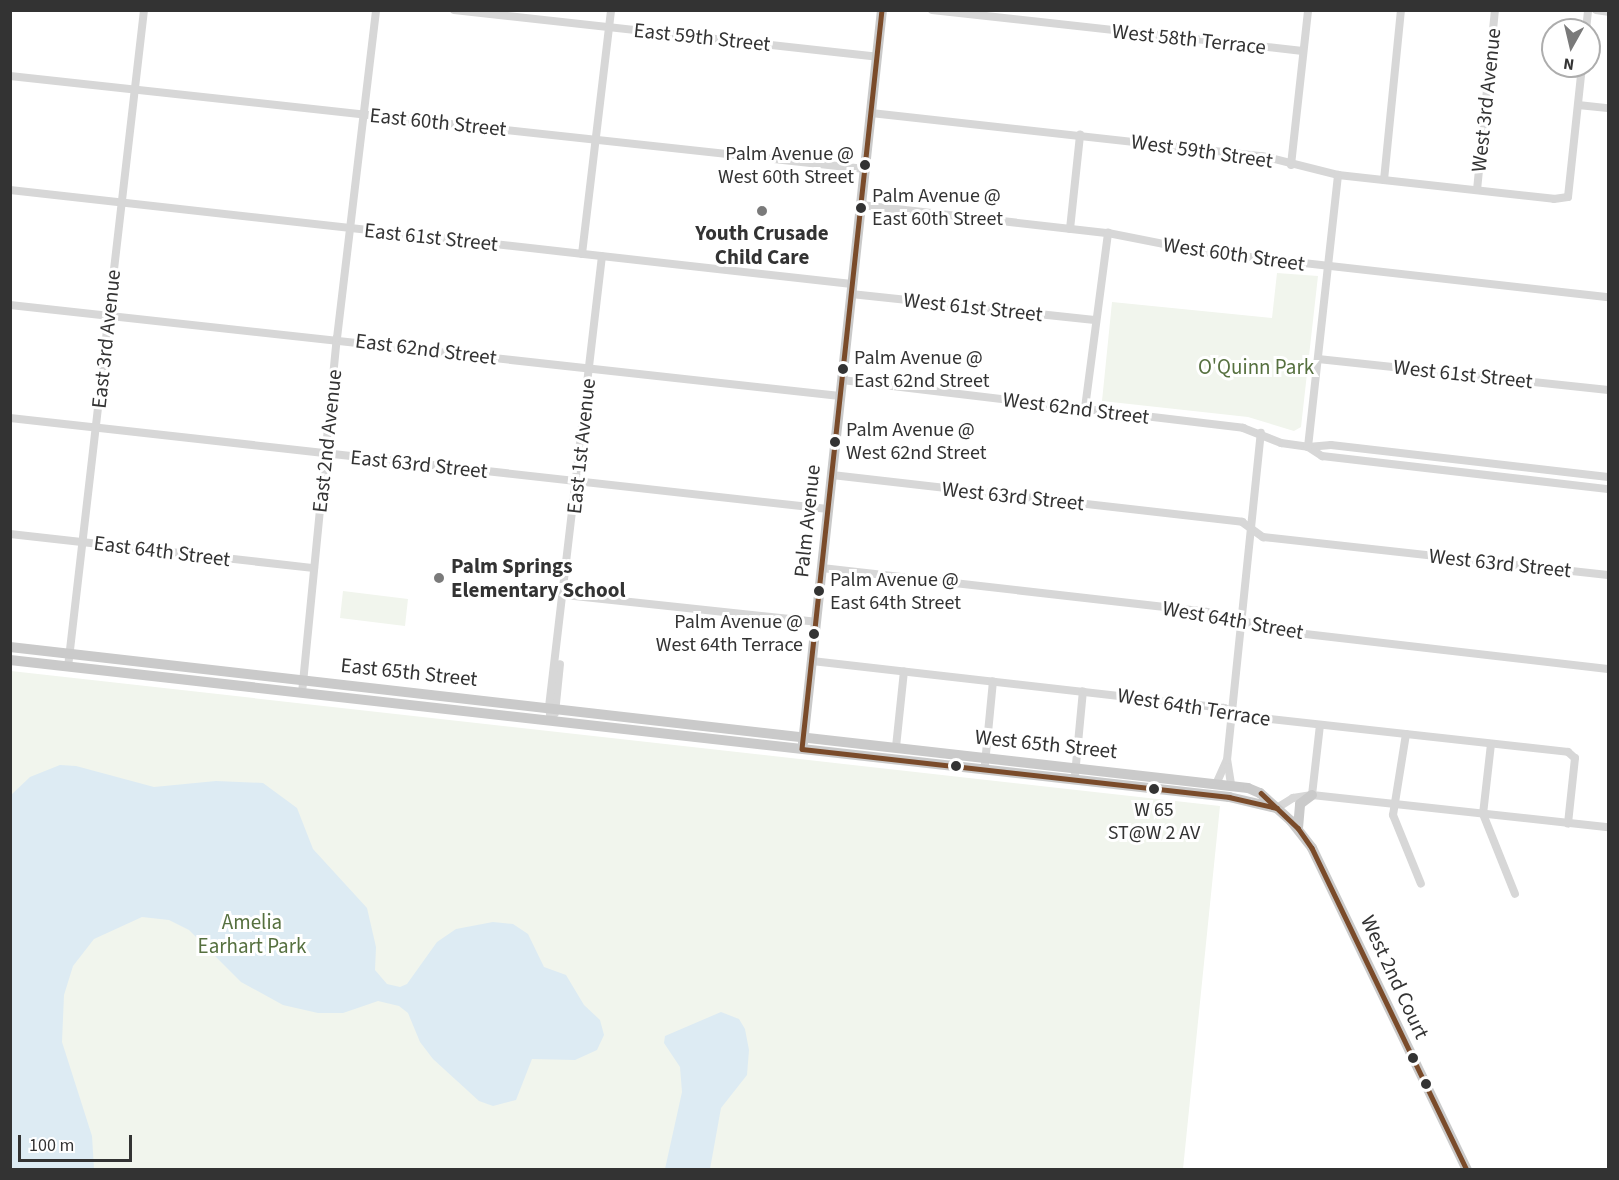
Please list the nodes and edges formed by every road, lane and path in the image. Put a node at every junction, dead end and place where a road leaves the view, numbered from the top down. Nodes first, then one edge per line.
1 (144, 10) edge
2 (376, 10) edge
3 (454, 10) edge
4 (610, 10) edge
5 (882, 10) edge
6 (932, 10) edge
7 (1308, 10) edge
8 (1401, 10) edge
9 (1496, 10) edge
10 (1596, 10) edge
11 (1608, 12) edge
12 (609, 27) junction
13 (1304, 51) junction
14 (877, 57) junction
15 (10, 76) edge
16 (1581, 78) edge
17 (134, 88) junction
18 (1578, 105) junction
19 (1608, 108) edge
20 (871, 113) junction
21 (365, 114) junction
22 (1080, 135) junction
23 (597, 138) junction
24 (1292, 165) junction
25 (865, 169) junction
26 (1338, 175) junction
27 (1384, 180) junction
28 (10, 190) edge
29 (1477, 190) junction
30 (122, 202) junction
31 (861, 206) junction
32 (1070, 228) junction
33 (352, 229) junction
34 (1108, 233) junction
35 (582, 254) junction
36 (602, 256) junction
37 (1328, 267) junction
38 (852, 289) junction
39 (1608, 297) edge
40 (10, 304) edge
41 (109, 316) junction
42 (1095, 320) junction
43 (337, 338) junction
44 (1318, 358) junction
45 (590, 368) junction
46 (842, 380) junction
47 (1608, 390) edge
48 (840, 396) junction
49 (1085, 408) junction
50 (10, 418) edge
51 (97, 427) junction
52 (1261, 433) junction
53 (1308, 447) junction
54 (326, 454) junction
55 (832, 475) junction
56 (1608, 477) edge
57 (578, 481) junction
58 (1608, 489) edge
59 (828, 509) junction
60 (1251, 528) junction
61 (10, 534) edge
62 (83, 542) junction
63 (314, 568) junction
64 (822, 568) junction
65 (1608, 575) edge
66 (565, 595) junction
67 (816, 622) junction
68 (1240, 623) junction
69 (10, 647) edge
70 (70, 654) junction
71 (10, 660) edge
72 (812, 661) junction
73 (68, 667) junction
74 (1608, 669) edge
75 (904, 671) junction
76 (303, 680) junction
77 (993, 681) junction
78 (1083, 691) junction
79 (302, 693) junction
80 (553, 708) junction
81 (1233, 712) junction
82 (551, 721) junction
83 (1320, 725) junction
84 (1406, 734) junction
85 (804, 736) junction
86 (1491, 744) junction
87 (896, 747) junction
88 (802, 749) junction
89 (986, 757) junction
90 (1227, 760) junction
91 (1076, 767) junction
92 (985, 770) junction
93 (1075, 780) junction
94 (1217, 782) junction
95 (1231, 784) junction
96 (1312, 795) junction
97 (1396, 804) junction
98 (1277, 808) junction
99 (1483, 814) junction
100 (1568, 824) junction
101 (1608, 827) edge
102 (1298, 828) junction
103 (1421, 884) dead end
104 (1515, 894) dead end
105 (1467, 1170) edge

1 - 17 street, East 3rd Avenue
2 - 21 street, East 2nd Avenue
3 - 12 street, East 59th Street
4 - 12 street
5 - 14 main road, Palm Avenue
6 - 13 street, West 58th Terrace
7 - 13 street
8 - 27 street
9 - 29 street, West 3rd Avenue
10 - 11 street
12 - 14 street, East 59th Street
12 - 23 street
13 - 24 street
14 - 20 main road, Palm Avenue
15 - 17 street, East 60th Street
16 - 18 street
17 - 21 street, East 60th Street
17 - 30 street, East 3rd Avenue
18 - 19 street
18 - 29 street, West 59th Street
20 - 22 street, West 59th Street
20 - 25 main road, Palm Avenue
21 - 23 street, East 60th Street
21 - 33 street, East 2nd Avenue
22 - 24 street, West 59th Street
22 - 32 street
23 - 25 street, East 60th Street
23 - 35 street
24 - 26 street, West 59th Street
25 - 31 main road, Palm Avenue
26 - 27 street, West 59th Street
26 - 37 street
27 - 29 street, West 59th Street
28 - 30 street, East 61st Street
30 - 33 street, East 61st Street
30 - 41 street, East 3rd Avenue
31 - 32 street, West 60th Street
31 - 38 main road, Palm Avenue
32 - 34 street, West 60th Street
33 - 35 street, East 61st Street
33 - 43 street, East 2nd Avenue
34 - 37 street, West 60th Street
34 - 42 street
35 - 36 street, East 61st Street
36 - 38 street, East 61st Street
36 - 45 street, East 1st Avenue
37 - 39 street, West 60th Street
37 - 44 street
38 - 42 street, West 61st Street
38 - 46 main road, Palm Avenue
40 - 41 street, East 62nd Street
41 - 43 street, East 62nd Street
41 - 51 street, East 3rd Avenue
42 - 49 street
43 - 45 street, East 62nd Street
43 - 54 street, East 2nd Avenue
44 - 47 street, West 61st Street
44 - 53 street
45 - 48 street, East 62nd Street
45 - 57 street, East 1st Avenue
46 - 48 main road, Palm Avenue
46 - 49 street, West 62nd Street
48 - 55 main road, Palm Avenue
49 - 52 street, West 62nd Street
50 - 51 street, East 63rd Street
51 - 54 street, East 63rd Street
51 - 62 street, East 3rd Avenue
52 - 53 street, West 62nd Street
52 - 60 street
53 - 56 street, West 62nd Street
53 - 58 street, West 62nd Street
54 - 57 street, East 63rd Street
54 - 63 street, East 2nd Avenue
55 - 59 main road, Palm Avenue
55 - 60 street, West 63rd Street
57 - 59 street, East 63rd Street
57 - 66 street, East 1st Avenue
59 - 64 main road, Palm Avenue
60 - 65 street, West 63rd Street
60 - 68 street
61 - 62 street, East 64th Street
62 - 63 street, East 64th Street
62 - 70 street, East 3rd Avenue
63 - 76 street, East 2nd Avenue
64 - 67 main road, Palm Avenue
64 - 68 street, West 64th Street
66 - 67 street
66 - 80 street, East 1st Avenue
67 - 72 main road, Palm Avenue
68 - 74 street, West 64th Street
68 - 81 street
69 - 70 main road, East 65th Street
70 - 73 street, East 3rd Avenue
70 - 76 main road, East 65th Street
71 - 73 main road, East 65th Street
72 - 75 street, West 64th Terrace
72 - 85 main road, Palm Avenue
73 - 79 main road, East 65th Street
75 - 77 street, West 64th Terrace
75 - 87 street
76 - 79 street, East 2nd Avenue
76 - 80 main road, East 65th Street
77 - 78 street, West 64th Terrace
77 - 89 street
78 - 81 street, West 64th Terrace
78 - 91 street
79 - 82 main road, East 65th Street
80 - 82 street, East 1st Avenue
80 - 85 main road, East 65th Street
81 - 83 street, West 64th Terrace
81 - 90 street
82 - 88 main road, East 65th Street
83 - 84 street, West 64th Terrace
83 - 96 street
84 - 86 street, West 64th Terrace
84 - 97 street
85 - 87 main road, West 65th Street
85 - 88 main road, Palm Avenue
86 - 99 street
86 - 100 street, West 64th Terrace
87 - 89 main road, West 65th Street
88 - 92 main road, West 65th Street
89 - 91 main road, West 65th Street
89 - 92 street
90 - 94 street
90 - 95 street
91 - 93 street
91 - 94 main road, West 65th Street
92 - 93 main road, West 65th Street
93 - 98 main road, West 65th Street
94 - 95 main road, West 65th Street
95 - 98 main road, West 65th Street
96 - 97 street
96 - 98 street
96 - 102 main road
97 - 99 street
97 - 103 street
98 - 102 main road, West 2nd Court
99 - 100 street
99 - 104 street
100 - 101 street
102 - 105 main road, West 2nd Court

